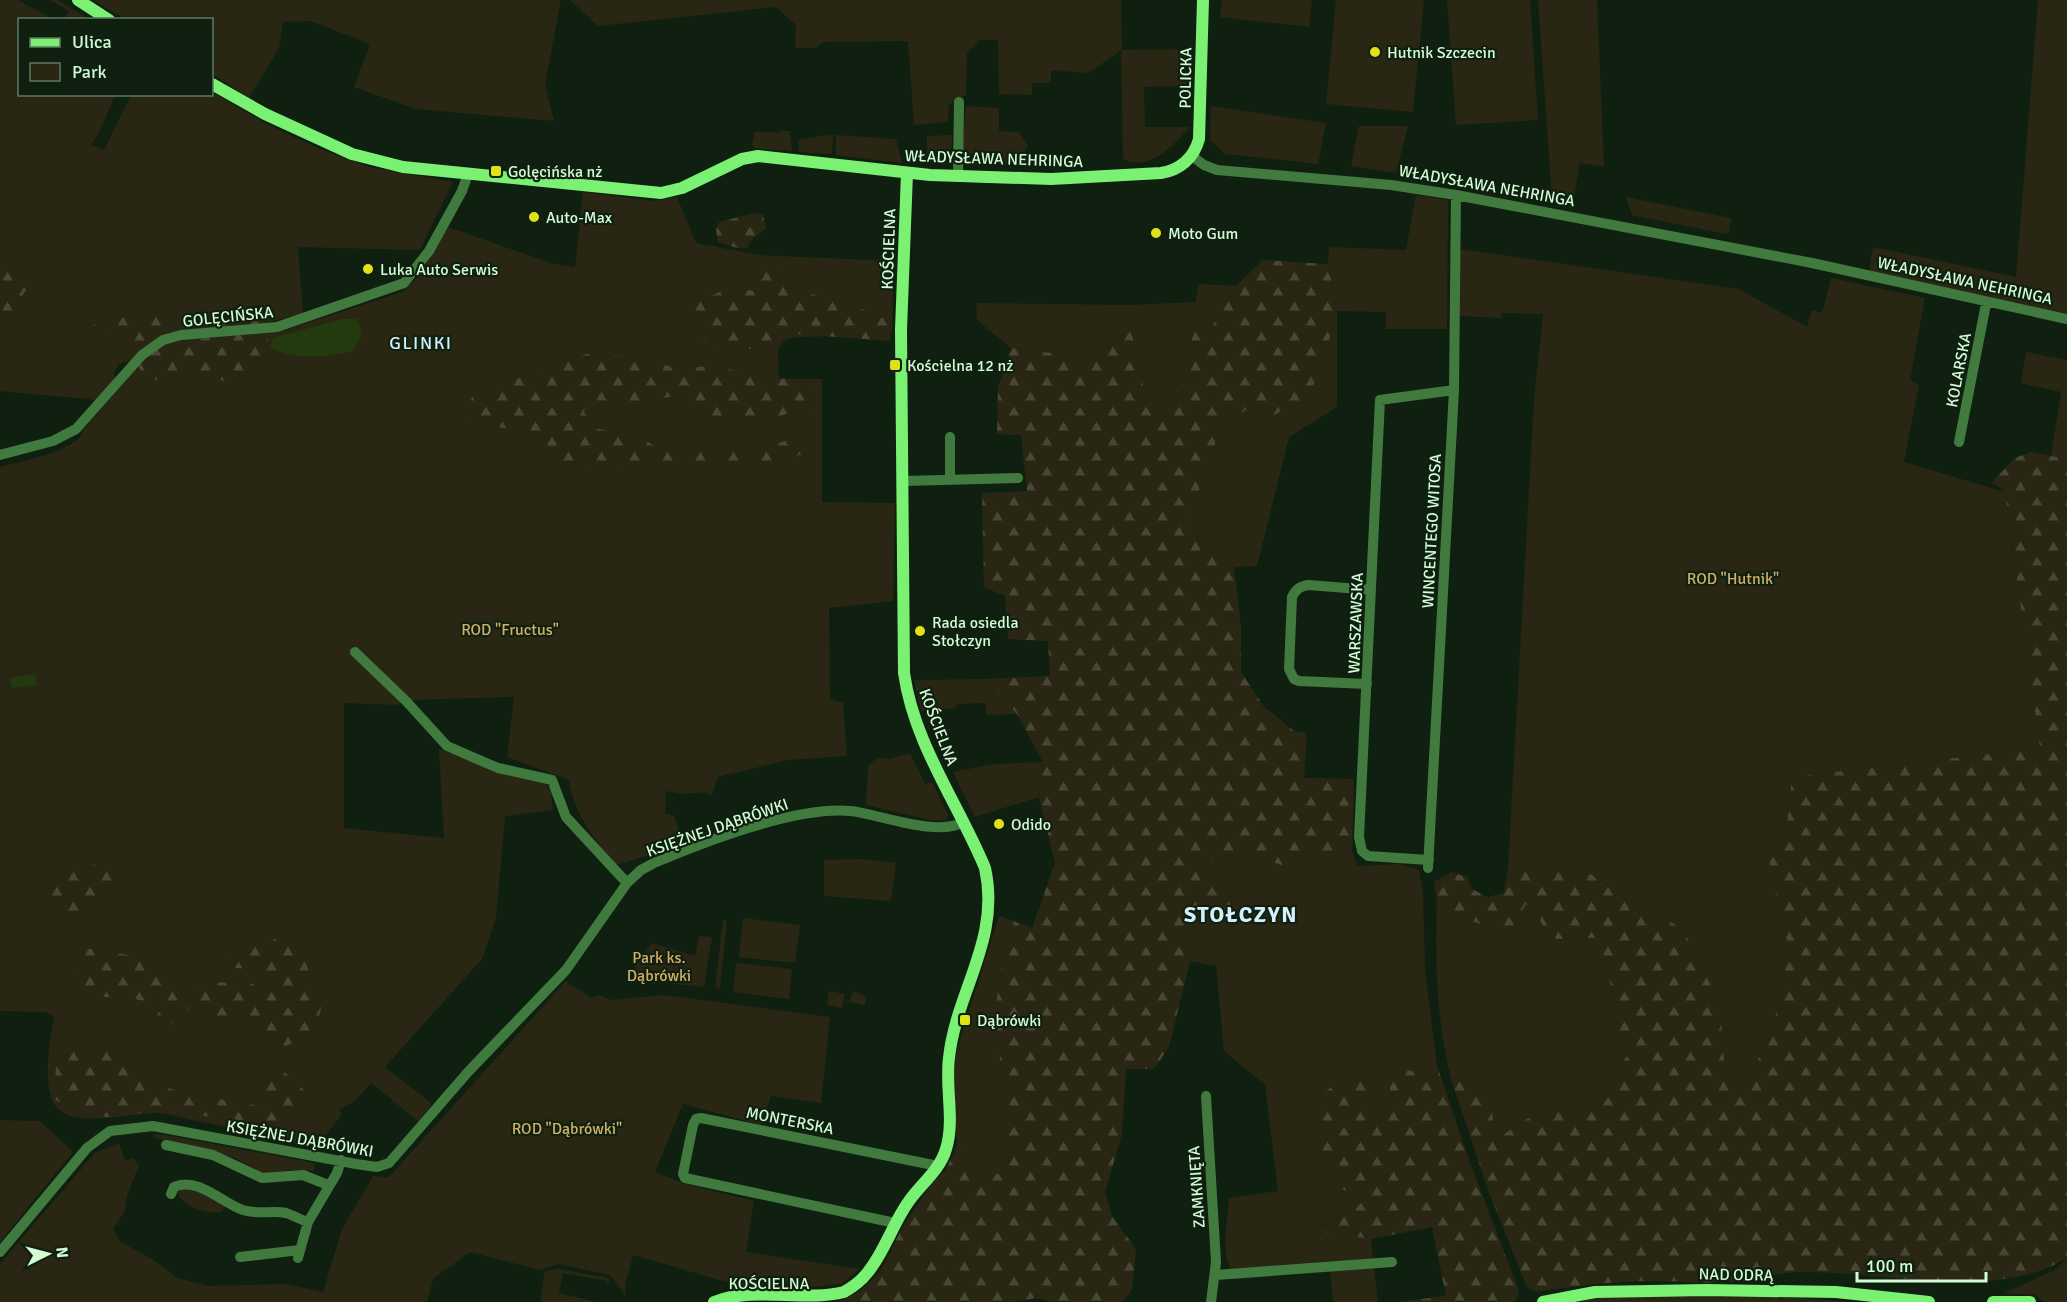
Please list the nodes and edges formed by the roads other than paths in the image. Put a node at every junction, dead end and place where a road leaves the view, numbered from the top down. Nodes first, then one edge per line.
1 (78, 0) edge
2 (1203, 0) edge
3 (106, 18) edge
4 (213, 85) edge
5 (959, 102) dead end
6 (1192, 156) junction
7 (907, 173) junction
8 (468, 174) junction
9 (958, 176) junction
10 (1456, 195) junction
11 (1986, 304) junction
12 (2067, 320) edge
13 (1454, 390) junction
14 (950, 437) dead end
15 (1959, 442) dead end
16 (0, 455) edge
17 (1018, 478) dead end
18 (950, 479) junction
19 (904, 481) junction
20 (1371, 590) junction
21 (355, 652) dead end
22 (1367, 684) junction
23 (963, 822) junction
24 (1429, 864) joint
25 (627, 883) junction
26 (1206, 1096) dead end
27 (166, 1145) dead end
28 (341, 1160) junction
29 (938, 1166) junction
30 (328, 1185) junction
31 (171, 1194) dead end
32 (308, 1222) junction
33 (895, 1223) junction
34 (0, 1252) edge
35 (240, 1257) dead end
36 (1392, 1262) dead end
37 (1216, 1275) junction
38 (714, 1302) edge
39 (1210, 1302) edge
40 (1543, 1302) edge
41 (1929, 1302) edge
42 (1993, 1302) edge
43 (2030, 1302) edge

1 - 3 street
2 - 6 street, POLICKA
4 - 8 street, WŁADYSŁAWA NEHRINGA
5 - 9 street
6 - 9 street, WŁADYSŁAWA NEHRINGA
6 - 10 street, WŁADYSŁAWA NEHRINGA
7 - 8 street, WŁADYSŁAWA NEHRINGA
7 - 9 street, WŁADYSŁAWA NEHRINGA
7 - 19 street, KOŚCIELNA
8 - 16 street, GOLĘCIŃSKA
10 - 11 street, WŁADYSŁAWA NEHRINGA
10 - 13 street, WINCENTEGO WITOSA
11 - 12 street, WŁADYSŁAWA NEHRINGA
11 - 15 street, KOLARSKA
13 - 20 street, WARSZAWSKA
13 - 24 street, WINCENTEGO WITOSA
14 - 18 street
17 - 18 street
18 - 19 street
19 - 23 street, KOŚCIELNA
20 - 22 street, WARSZAWSKA
20 - 22 street
21 - 25 street
22 - 24 street, WARSZAWSKA
23 - 25 street, KSIĘŻNEJ DĄBRÓWKI
23 - 29 street, KOŚCIELNA
25 - 28 street, KSIĘŻNEJ DĄBRÓWKI
26 - 37 street, ZAMKNIĘTA
27 - 30 street
28 - 30 street
28 - 34 street, KSIĘŻNEJ DĄBRÓWKI
29 - 33 street, KOŚCIELNA
29 - 33 street, MONTERSKA
30 - 32 street
31 - 32 street
32 - 35 street
33 - 38 street, KOŚCIELNA
36 - 37 street
37 - 39 street, ZAMKNIĘTA
40 - 41 street, NAD ODRĄ
42 - 43 street

